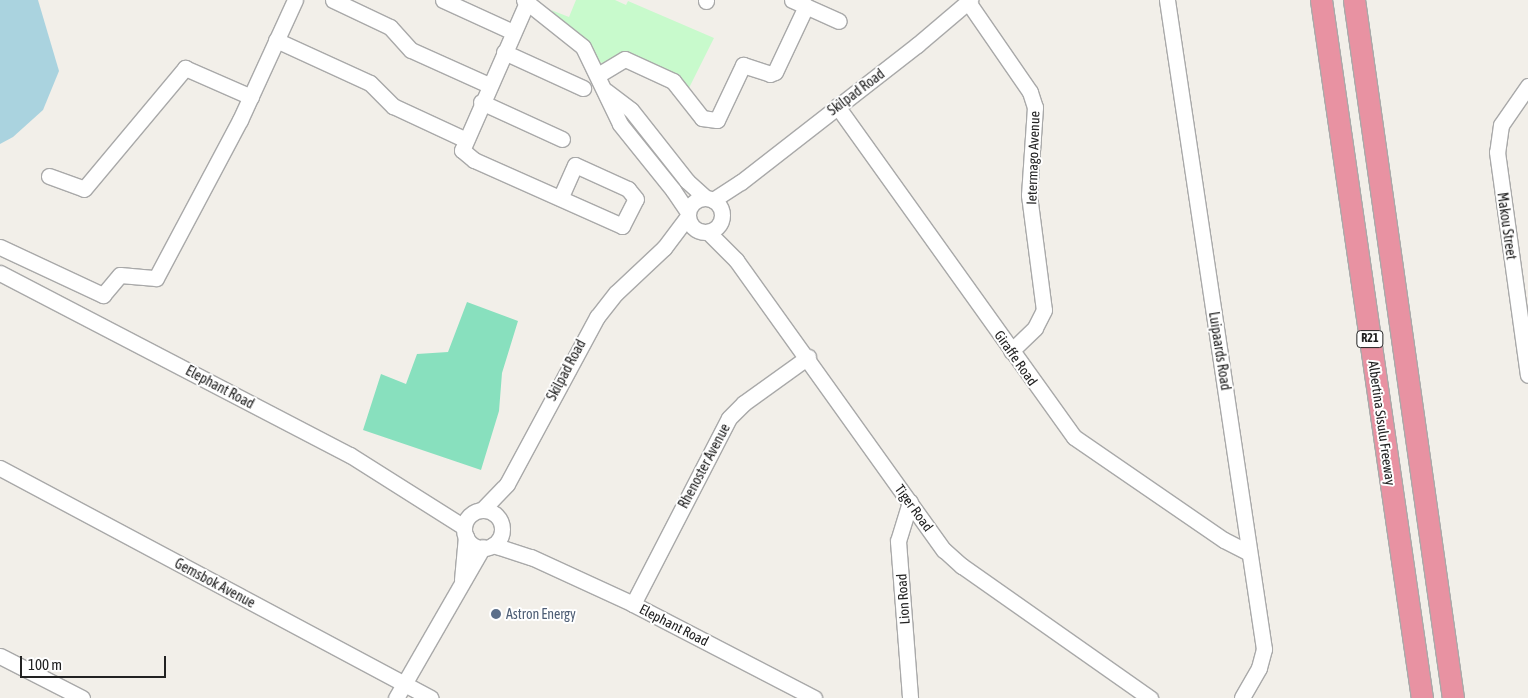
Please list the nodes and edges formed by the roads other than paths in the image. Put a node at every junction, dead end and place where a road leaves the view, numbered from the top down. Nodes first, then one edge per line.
1 (295, 0) edge
2 (334, 0) edge
3 (443, 0) edge
4 (1167, 0) edge
5 (1321, 0) edge
6 (1354, 0) edge
7 (526, 1) edge
8 (969, 1) edge
9 (799, 3) edge
10 (839, 21) dead end
11 (513, 32) junction
12 (276, 40) junction
13 (504, 52) junction
14 (598, 75) junction
15 (489, 85) junction
16 (1528, 87) edge
17 (583, 88) dead end
18 (606, 91) junction
19 (251, 97) junction
20 (481, 102) junction
21 (837, 106) junction
22 (464, 139) junction
23 (562, 139) dead end
24 (49, 176) dead end
25 (560, 198) junction
26 (705, 216) junction
27 (0, 247) edge
28 (0, 273) edge
29 (1011, 351) junction
30 (808, 357) junction
31 (1528, 375) edge
32 (0, 468) edge
33 (506, 484) junction
34 (910, 502) junction
35 (471, 522) junction
36 (501, 524) junction
37 (488, 546) junction
38 (1249, 553) junction
39 (531, 556) junction
40 (462, 580) junction
41 (633, 604) junction
42 (0, 656) edge
43 (404, 684) junction
44 (1420, 688) edge
45 (82, 698) edge
46 (396, 698) edge
47 (430, 698) edge
48 (814, 698) edge
49 (910, 698) edge
50 (1150, 698) edge
51 (1242, 698) edge
52 (1453, 698) edge

1 - 12 street
2 - 15 street
3 - 11 street
4 - 38 street, Luipaards Road
5 - 44 highway, Albertina Sisulu Freeway / R21
6 - 52 highway, R21
7 - 11 street
7 - 14 street
8 - 21 street, Skilpad Road
8 - 29 street, Ietermago Avenue
9 - 10 street
9 - 14 street
11 - 13 street
12 - 19 street
12 - 22 street
13 - 15 street
13 - 17 street
14 - 18 street
15 - 20 street
16 - 31 street, Makou Street
18 - 26 street
18 - 26 street
19 - 24 street
19 - 27 street
20 - 22 street
20 - 23 street
21 - 26 street, Skilpad Road
21 - 29 street, Giraffe Road
22 - 25 street
25 - 25 street
26 - 30 street, Tiger Road
26 - 33 street, Skilpad Road
28 - 35 street, Elephant Road
29 - 38 street, Giraffe Road
30 - 34 street, Tiger Road
30 - 41 street, Rhenoster Avenue
32 - 43 street, Gemsbok Avenue
33 - 35 street, Skilpad Road
33 - 36 street, Skilpad Road
34 - 49 street, Lion Road
34 - 50 street, Tiger Road
35 - 36 street, Elephant Road
35 - 37 street, Elephant Road
35 - 40 street
36 - 37 street, Skilpad Road
36 - 39 street, Elephant Road
37 - 39 street, Elephant Road
37 - 40 street
38 - 51 street, Luipaards Road
39 - 41 street, Elephant Road
40 - 43 street
41 - 48 street, Elephant Road
42 - 45 street
43 - 46 street
43 - 47 street, Gemsbok Avenue

